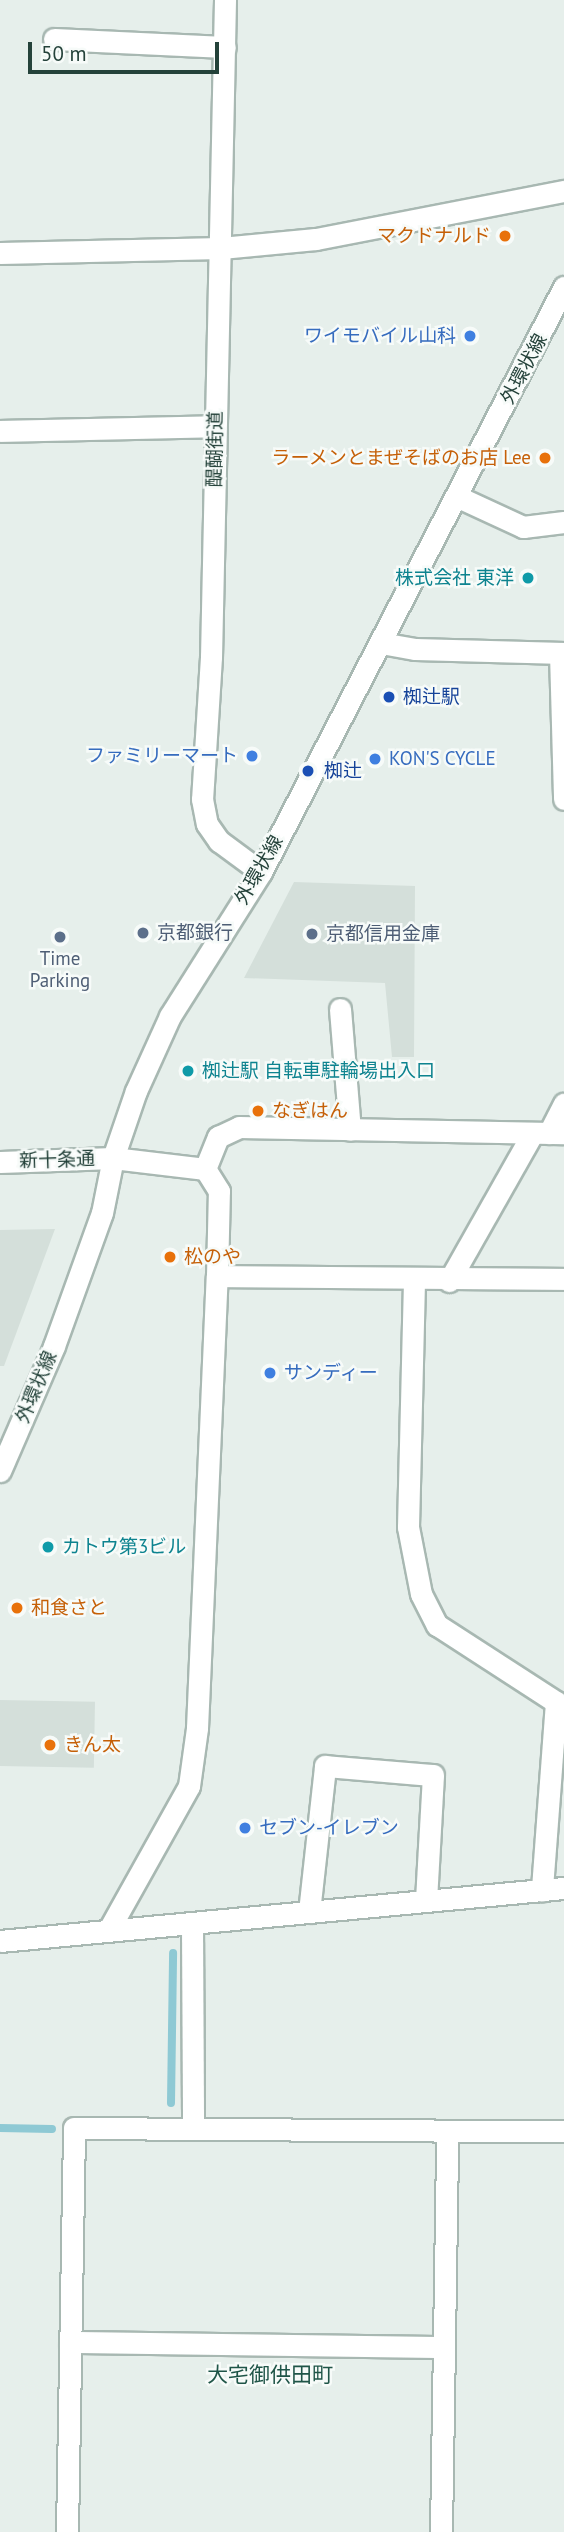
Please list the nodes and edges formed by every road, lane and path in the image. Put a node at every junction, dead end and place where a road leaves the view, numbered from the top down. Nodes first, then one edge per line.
1 (225, 0) edge
2 (54, 39) dead end
3 (225, 47) junction
4 (564, 191) edge
5 (221, 248) junction
6 (0, 253) edge
7 (564, 287) edge
8 (215, 426) junction
9 (0, 431) edge
10 (456, 496) junction
11 (564, 522) edge
12 (381, 643) junction
13 (562, 653) edge
14 (563, 753) edge
15 (564, 799) edge
16 (261, 872) junction
17 (340, 1009) dead end
18 (564, 1104) edge
19 (350, 1130) junction
20 (548, 1133) edge
21 (113, 1158) junction
22 (0, 1162) edge
23 (205, 1169) junction
24 (217, 1276) junction
25 (564, 1279) edge
26 (414, 1281) junction
27 (449, 1281) junction
28 (0, 1471) edge
29 (564, 1888) edge
30 (542, 1890) junction
31 (426, 1901) junction
32 (309, 1912) junction
33 (192, 1923) junction
34 (108, 1931) junction
35 (0, 1941) edge
36 (194, 2129) junction
37 (447, 2131) junction
38 (564, 2132) edge
39 (70, 2342) junction
40 (444, 2347) junction
41 (67, 2532) edge
42 (441, 2532) edge

1 - 3 street, 醍醐街道
2 - 3 street
3 - 5 street, 醍醐街道
4 - 5 street
5 - 6 street
5 - 8 street, 醍醐街道
7 - 10 street, 外環状線
8 - 9 street
8 - 16 street, 醍醐街道
10 - 11 street
10 - 12 street, 外環状線
12 - 13 street
12 - 16 street, 外環状線
13 - 14 street
14 - 15 street
16 - 21 street, 外環状線
17 - 19 street
18 - 20 street
19 - 20 street
19 - 23 street
20 - 27 street
21 - 22 street, 新十条通
21 - 23 street, 新十条通
21 - 28 street, 外環状線
23 - 24 street
24 - 26 street
24 - 34 street
25 - 27 street
26 - 27 street
26 - 30 street
29 - 30 street
30 - 31 street
31 - 32 street
31 - 32 street
32 - 33 street
33 - 34 street
33 - 36 street
34 - 35 street
36 - 37 street
36 - 39 street
37 - 38 street
37 - 40 street
39 - 40 street
39 - 41 street
40 - 42 street

